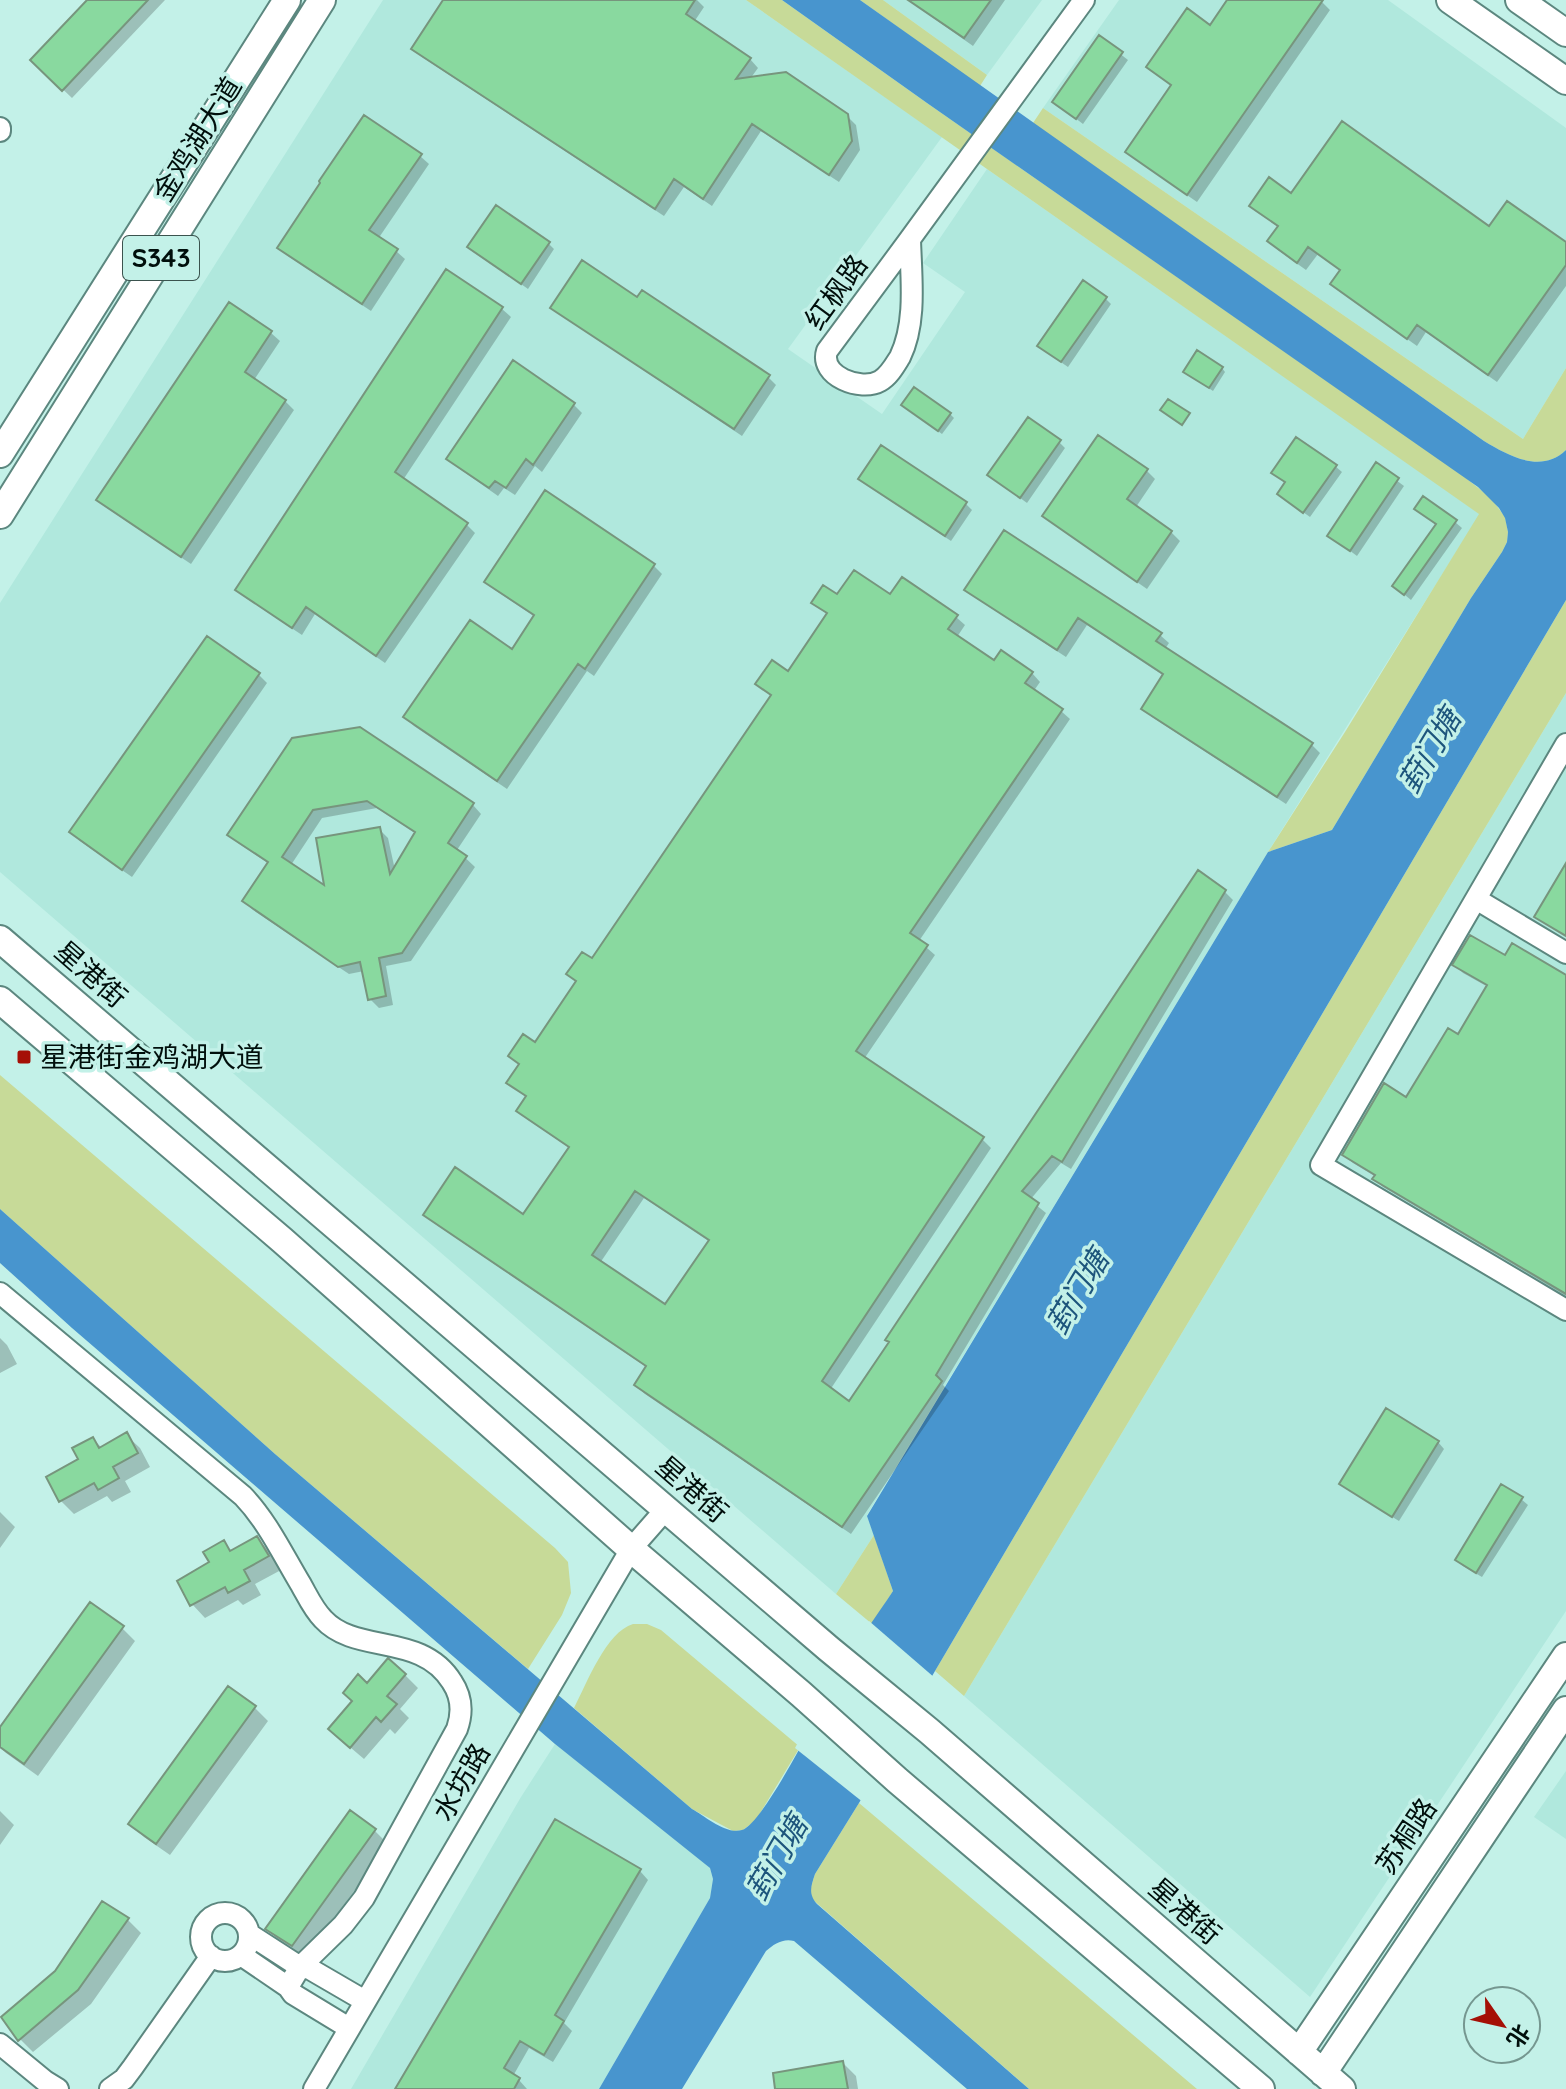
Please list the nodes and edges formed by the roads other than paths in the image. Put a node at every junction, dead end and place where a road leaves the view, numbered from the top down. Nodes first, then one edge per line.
1 (287, 0) edge
2 (322, 0) edge
3 (1084, 0) edge
4 (1450, 0) edge
5 (1519, 0) edge
6 (1566, 33) edge
7 (1566, 81) edge
8 (910, 239) junction
9 (0, 454) edge
10 (0, 515) edge
11 (1566, 744) edge
12 (1476, 899) junction
13 (0, 939) edge
14 (1566, 953) edge
15 (0, 1000) edge
16 (0, 1293) edge
17 (1566, 1310) edge
18 (666, 1509) junction
19 (631, 1549) junction
20 (1566, 1656) edge
21 (1566, 1710) edge
22 (249, 1934) junction
23 (241, 1955) junction
24 (211, 1956) junction
25 (300, 1967) junction
26 (288, 1987) junction
27 (365, 2001) junction
28 (1327, 2010) junction
29 (349, 2028) junction
30 (1354, 2028) junction
31 (0, 2044) edge
32 (1299, 2052) junction
33 (1333, 2081) edge
34 (58, 2089) edge
35 (110, 2089) edge
36 (314, 2089) edge
37 (1261, 2089) edge

1 - 9 main road, 金鸡湖大道 / S343
2 - 10 main road, 金鸡湖大道 / S343
3 - 8 street, 红枫路
4 - 7 main road
5 - 6 main road
8 - 8 street, 红枫路
11 - 12 street
12 - 14 street
12 - 17 street
13 - 18 main road, 星港街
15 - 19 main road
16 - 25 street
18 - 19 street, 水坊路
18 - 32 main road, 星港街
19 - 27 street, 水坊路
19 - 37 main road
20 - 28 main road, 苏桐路
21 - 30 main road
22 - 23 street
22 - 24 street
22 - 25 street
23 - 24 street
23 - 26 street
24 - 35 street
25 - 26 street
25 - 27 street
26 - 29 street
27 - 29 street, 水坊路
28 - 30 main road
28 - 32 main road, 苏桐路
29 - 36 street, 水坊路
30 - 33 main road
31 - 34 street
32 - 33 main road, 星港街

